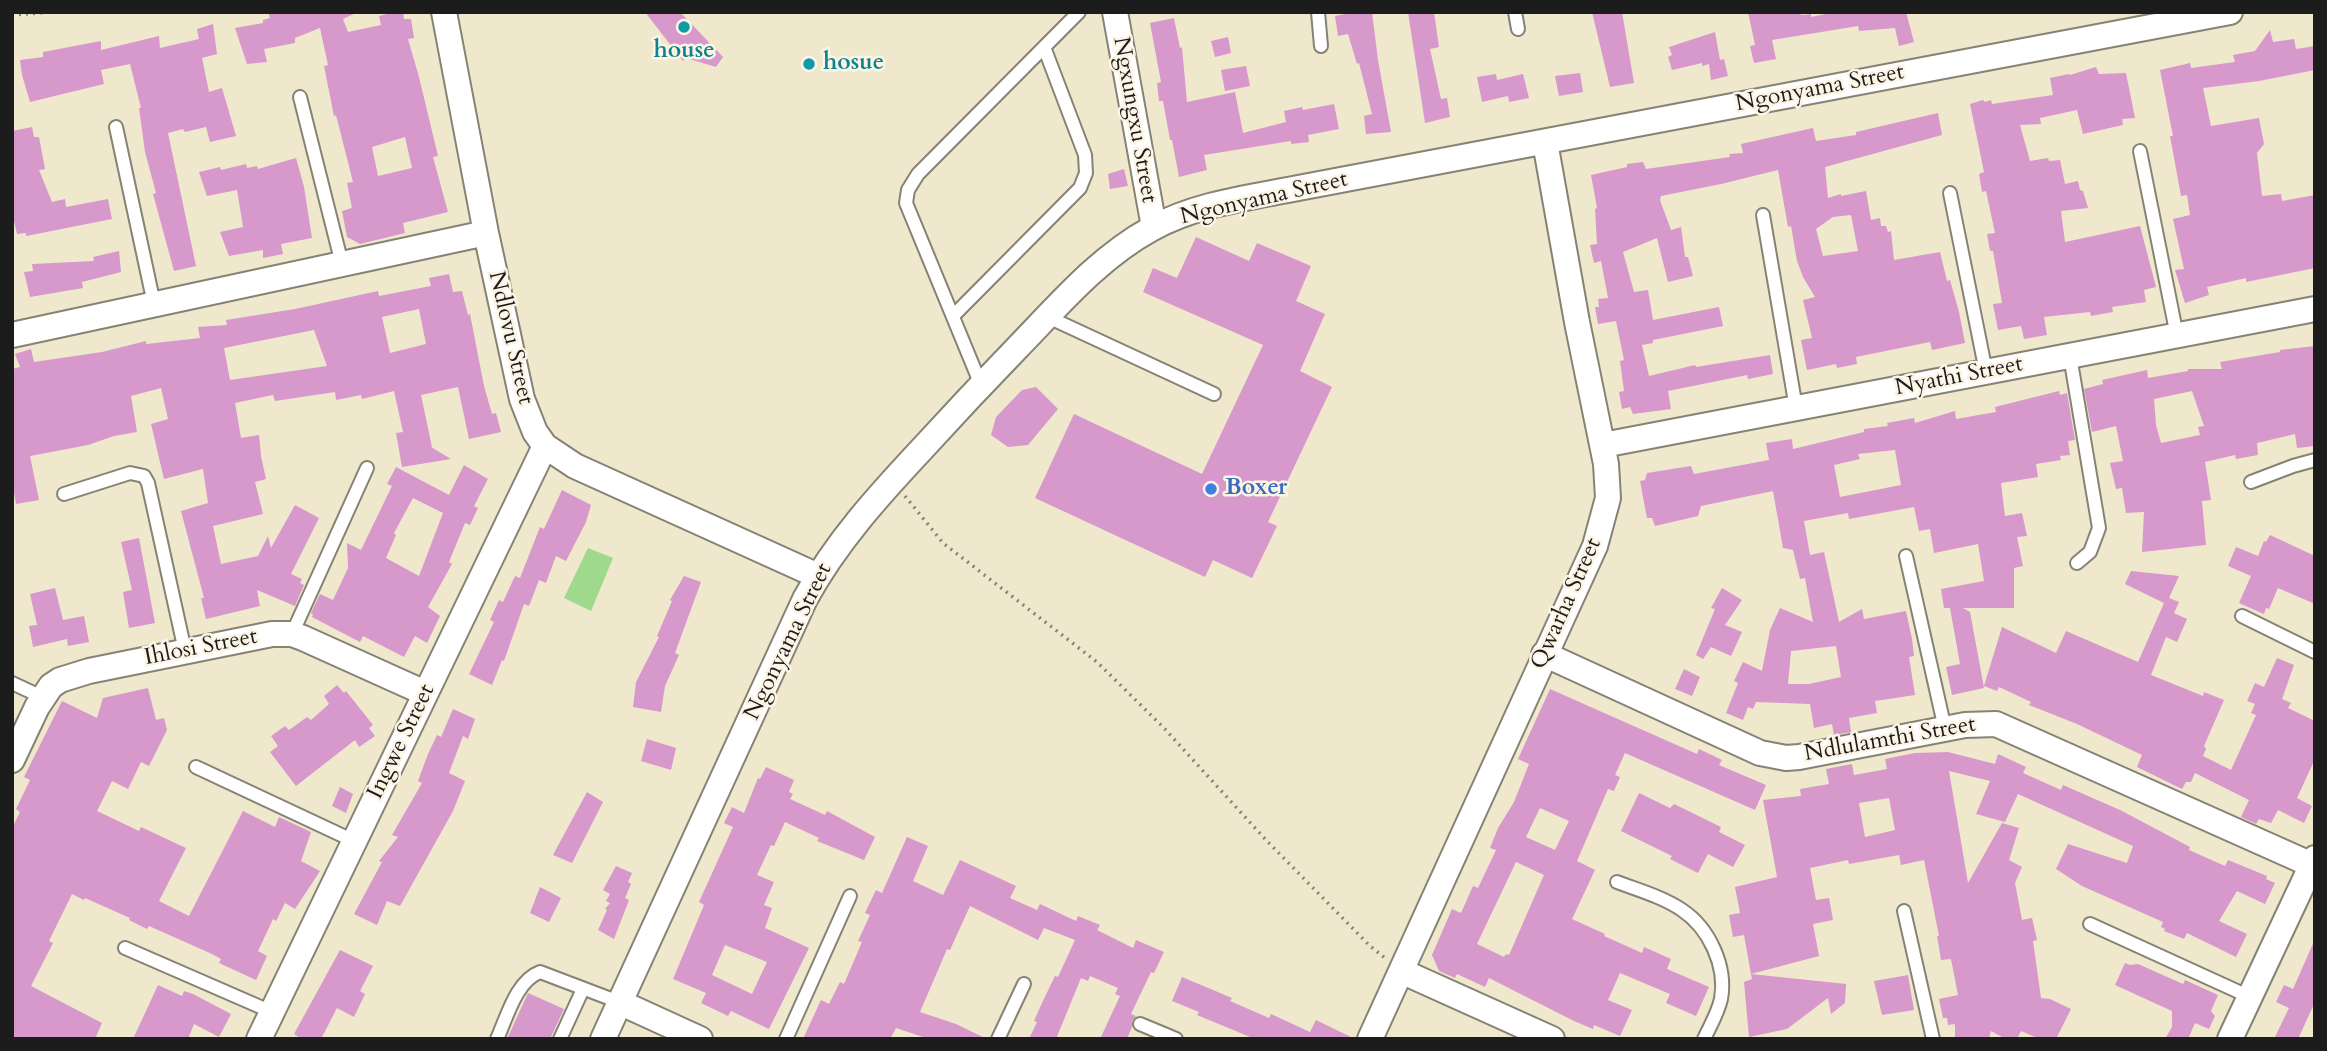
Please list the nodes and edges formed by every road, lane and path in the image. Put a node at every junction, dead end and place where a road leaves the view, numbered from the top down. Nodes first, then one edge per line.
1 (51, 12) edge
2 (444, 12) edge
3 (1079, 12) edge
4 (1115, 12) edge
5 (1318, 12) edge
6 (1515, 12) edge
7 (2230, 12) edge
8 (20, 13) edge
9 (12, 15) edge
10 (1518, 29) dead end
11 (1321, 46) dead end
12 (1044, 47) junction
13 (300, 97) dead end
14 (116, 127) dead end
15 (1545, 142) junction
16 (2140, 151) dead end
17 (1950, 193) dead end
18 (1763, 215) dead end
19 (1154, 227) junction
20 (486, 233) junction
21 (342, 264) junction
22 (154, 304) junction
23 (2315, 309) edge
24 (953, 316) junction
25 (1048, 317) junction
26 (12, 335) edge
27 (2177, 336) junction
28 (2070, 356) junction
29 (1986, 372) junction
30 (981, 385) junction
31 (1214, 394) dead end
32 (1796, 408) junction
33 (1603, 445) junction
34 (545, 446) junction
35 (2315, 460) edge
36 (367, 468) dead end
37 (891, 482) junction
38 (2251, 482) dead end
39 (64, 494) dead end
40 (1906, 556) dead end
41 (2077, 563) dead end
42 (818, 576) junction
43 (2242, 616) dead end
44 (292, 634) junction
45 (185, 651) junction
46 (2315, 652) edge
47 (1544, 654) junction
48 (12, 683) edge
49 (425, 693) junction
50 (43, 697) junction
51 (1945, 729) junction
52 (12, 760) edge
53 (196, 767) dead end
54 (354, 841) junction
55 (2313, 861) edge
56 (1618, 881) dead end
57 (850, 896) dead end
58 (1905, 911) dead end
59 (2090, 924) dead end
60 (125, 948) dead end
61 (1401, 971) junction
62 (1024, 984) dead end
63 (583, 989) junction
64 (2250, 997) junction
65 (619, 1002) junction
66 (272, 1012) junction
67 (1140, 1024) dead end
68 (259, 1039) edge
69 (496, 1039) edge
70 (560, 1039) edge
71 (603, 1039) edge
72 (700, 1039) edge
73 (786, 1039) edge
74 (998, 1039) edge
75 (1176, 1039) edge
76 (1370, 1039) edge
77 (1552, 1039) edge
78 (1704, 1039) edge
79 (1933, 1039) edge
80 (2230, 1039) edge

1 - 8 path
2 - 20 street, Ndlovu Street
3 - 12 lane
4 - 19 street, Ngxungxu Street
5 - 11 lane
6 - 10 lane
7 - 15 street, Ngonyama Street
8 - 9 path
12 - 24 lane
12 - 24 lane
13 - 21 lane
14 - 22 lane
15 - 19 street, Ngonyama Street
15 - 33 street, Qwarha Street
16 - 27 lane
17 - 29 lane
18 - 32 lane
19 - 25 street, Ngonyama Street
20 - 21 street
20 - 34 street, Ndlovu Street
21 - 22 street
22 - 26 street
23 - 27 street, Nyathi Street
24 - 30 lane
25 - 30 street, Ngonyama Street
25 - 31 lane
27 - 28 street, Nyathi Street
28 - 29 street, Nyathi Street
28 - 41 lane
29 - 32 street, Nyathi Street
30 - 37 street, Ngonyama Street
32 - 33 street, Nyathi Street
33 - 47 street, Qwarha Street
34 - 42 street, Ndlovu Street
34 - 49 street, Ingwe Street
35 - 38 lane
36 - 44 lane
37 - 42 street, Ngonyama Street
37 - 61 path
39 - 45 lane
40 - 51 lane
42 - 65 street, Ngonyama Street
43 - 46 lane
44 - 45 street, Ihlosi Street
44 - 49 street, Ihlosi Street
45 - 50 street, Ihlosi Street
47 - 51 street, Ndlulamthi Street
47 - 61 street, Qwarha Street
48 - 50 lane
49 - 54 street, Ingwe Street
50 - 52 street, Ihlosi Street
51 - 55 street, Ndlulamthi Street
53 - 54 lane
54 - 66 street, Ingwe Street
55 - 64 street
56 - 78 lane
57 - 73 lane
58 - 79 lane
59 - 64 lane
60 - 66 lane
61 - 76 street, Qwarha Street
61 - 77 street
62 - 74 lane
63 - 65 lane
63 - 69 lane
63 - 70 lane
64 - 80 street
65 - 71 street, Ngonyama Street
65 - 72 street
66 - 68 street, Ingwe Street
67 - 75 lane

